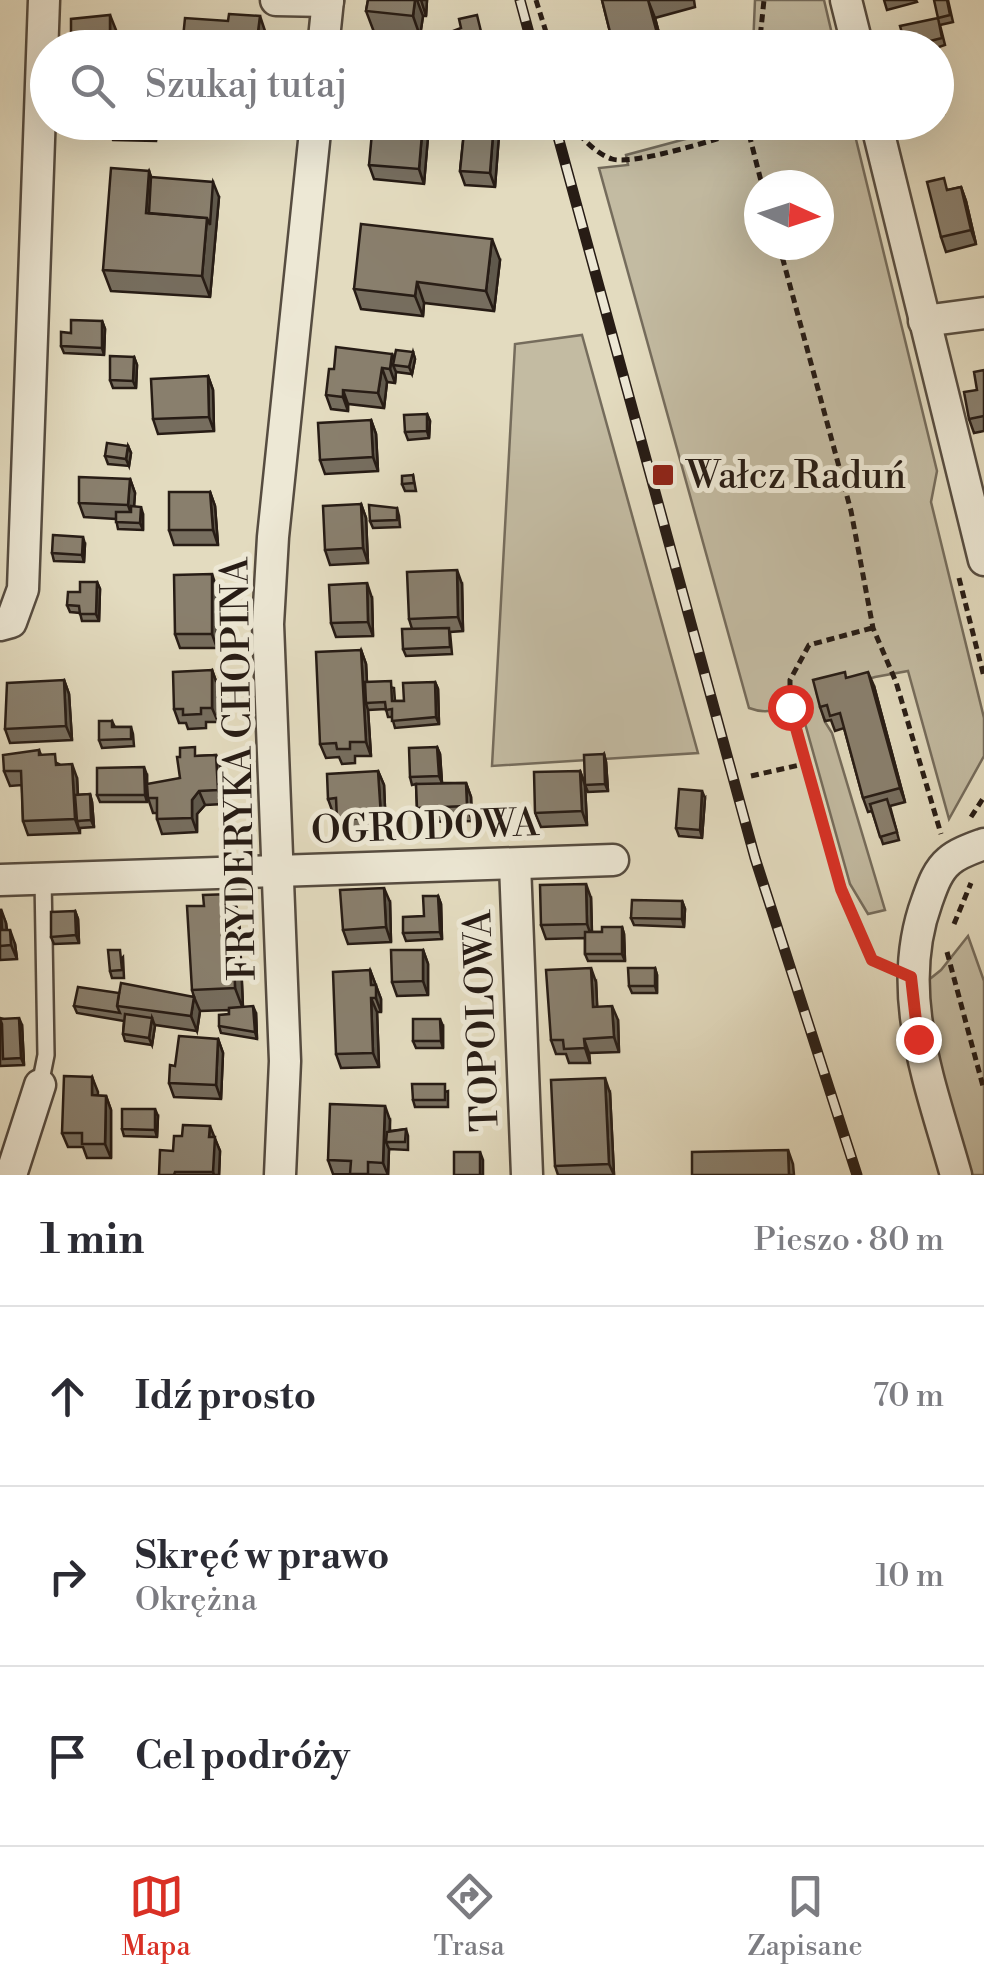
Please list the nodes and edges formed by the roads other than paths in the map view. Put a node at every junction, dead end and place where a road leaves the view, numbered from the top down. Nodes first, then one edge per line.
1 (44, 0) edge
2 (276, 0) edge
3 (846, 0) edge
4 (328, 1) edge
5 (43, 30) edge
6 (326, 30) edge
7 (854, 30) edge
8 (39, 140) edge
9 (314, 140) edge
10 (880, 140) edge
11 (984, 313) edge
12 (924, 322) junction
13 (984, 560) edge
14 (0, 625) edge
15 (969, 851) edge
16 (614, 860) dead end
17 (515, 864) junction
18 (277, 870) junction
19 (43, 878) junction
20 (0, 880) edge
21 (40, 1085) joint
22 (10, 1175) edge
23 (280, 1175) edge
24 (527, 1175) edge
25 (956, 1175) edge

1 - 5 street
2 - 4 street
3 - 7 street
4 - 6 street
8 - 14 street
9 - 18 street, FRYDERYKA CHOPINA
10 - 12 street
11 - 12 street
12 - 13 street
15 - 25 street
16 - 17 street, OGRODOWA
17 - 18 street, OGRODOWA
17 - 24 street, TOPOLOWA
18 - 19 street, OGRODOWA
18 - 23 street, FRYDERYKA CHOPINA
19 - 20 street, OGRODOWA
19 - 21 lane
21 - 22 street

